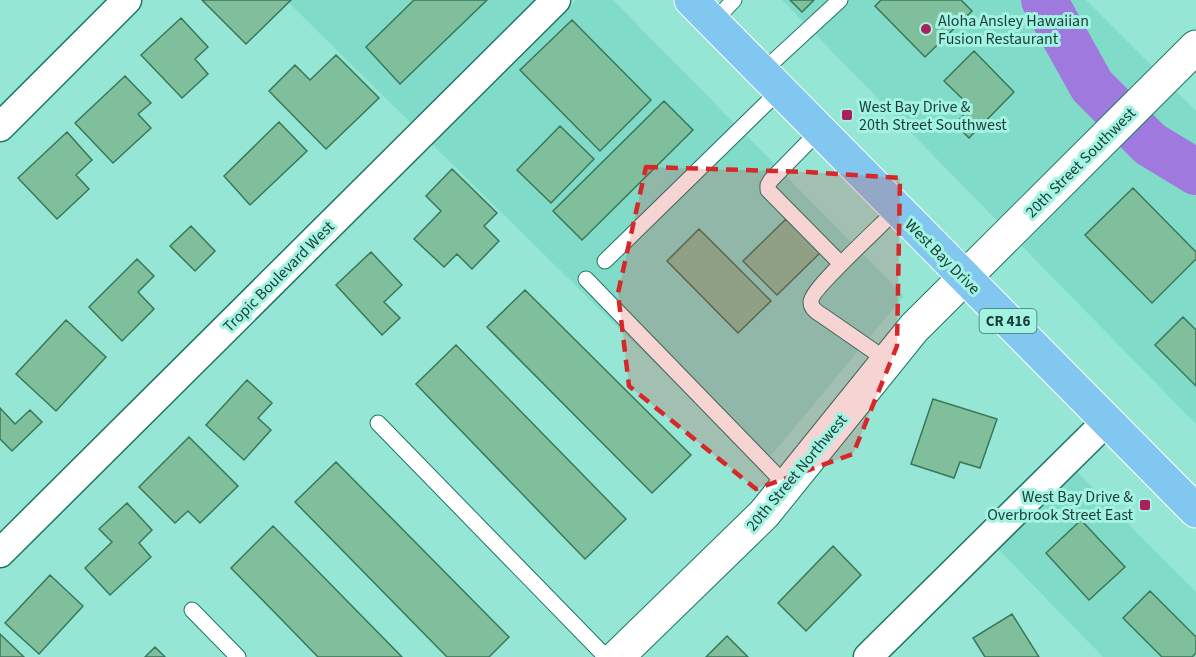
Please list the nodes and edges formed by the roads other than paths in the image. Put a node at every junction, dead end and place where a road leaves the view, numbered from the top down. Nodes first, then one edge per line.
1 (127, 0) edge
2 (556, 0) edge
3 (840, 0) edge
4 (713, 8) edge
5 (1196, 47) edge
6 (771, 81) junction
7 (0, 127) edge
8 (819, 130) junction
9 (897, 209) junction
10 (605, 261) dead end
11 (841, 264) junction
12 (965, 278) junction
13 (586, 279) dead end
14 (888, 361) junction
15 (1107, 421) junction
16 (378, 423) dead end
17 (787, 486) junction
18 (1196, 511) edge
19 (0, 553) edge
20 (192, 610) dead end
21 (874, 655) edge
22 (238, 657) edge
23 (606, 657) edge
24 (617, 657) edge

1 - 7 street
2 - 19 street, Tropic Boulevard West
3 - 6 lane
4 - 6 main road, West Bay Drive / CR 416
5 - 12 street, 20th Street Southwest
6 - 8 main road, West Bay Drive / CR 416
6 - 10 lane
8 - 9 main road, West Bay Drive / CR 416
8 - 11 lane
9 - 11 lane
9 - 12 main road, West Bay Drive / CR 416
11 - 14 lane
12 - 14 street, 20th Street Northwest
12 - 15 main road, West Bay Drive / CR 416
13 - 17 lane
14 - 17 street, 20th Street Northwest
15 - 18 main road, West Bay Drive / CR 416
15 - 21 street
16 - 23 lane
17 - 24 street, 20th Street Northwest
20 - 22 lane

